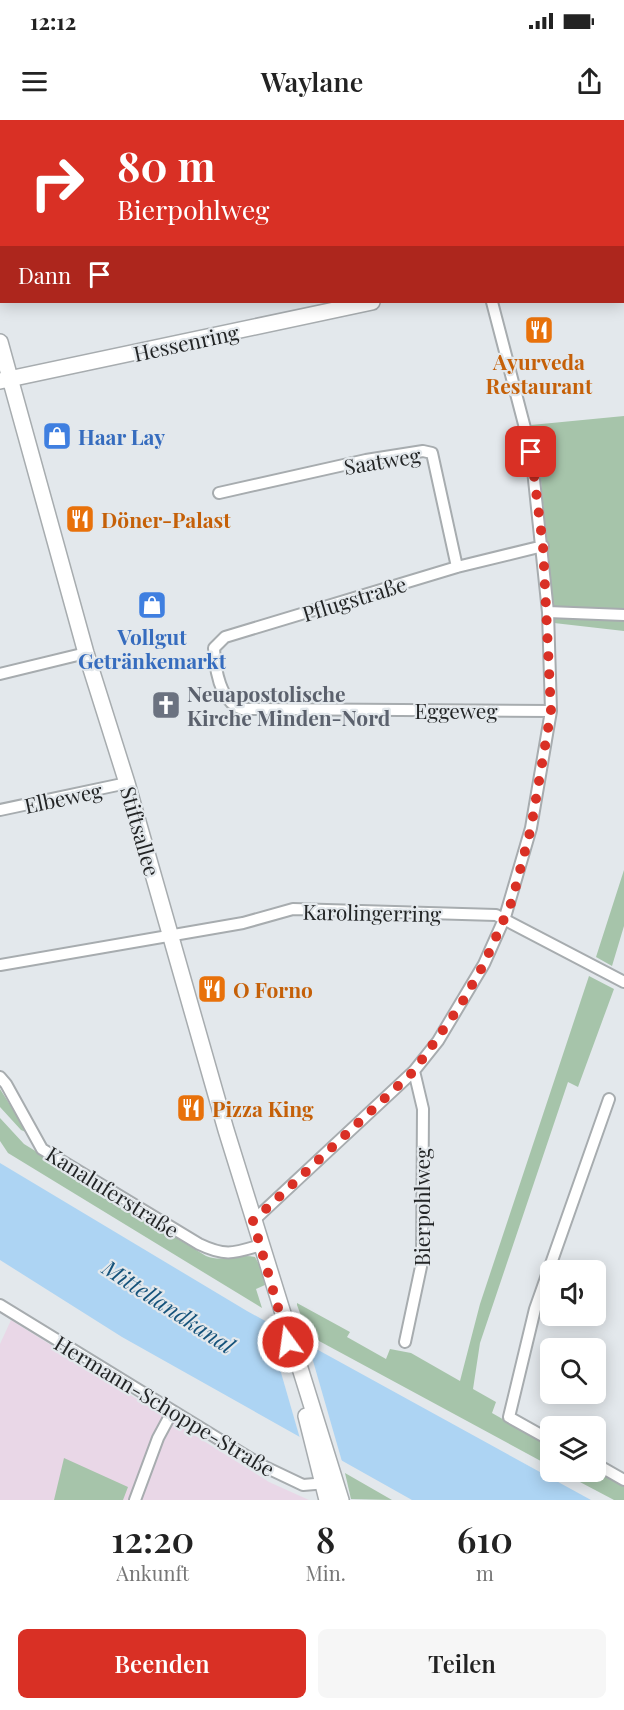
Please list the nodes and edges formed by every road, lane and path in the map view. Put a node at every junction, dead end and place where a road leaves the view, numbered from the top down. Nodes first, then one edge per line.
1 (367, 303) edge
2 (492, 303) edge
3 (0, 342) edge
4 (5, 380) edge
5 (219, 493) dead end
6 (543, 546) junction
7 (457, 567) junction
8 (548, 612) junction
9 (624, 615) edge
10 (86, 653) junction
11 (0, 674) edge
12 (224, 693) joint
13 (551, 711) junction
14 (127, 783) junction
15 (0, 810) edge
16 (504, 917) junction
17 (171, 937) junction
18 (0, 965) edge
19 (624, 982) edge
20 (414, 1071) junction
21 (0, 1077) edge
22 (609, 1099) dead end
23 (253, 1221) junction
24 (261, 1245) junction
25 (0, 1305) edge
26 (283, 1319) junction
27 (405, 1342) dead end
28 (172, 1412) junction
29 (540, 1434) edge
30 (606, 1469) edge
31 (330, 1477) junction
32 (624, 1479) edge
33 (135, 1500) edge
34 (327, 1500) edge
35 (341, 1500) edge

1 - 4 main road, Hessenring
2 - 6 street
3 - 4 main road, Stiftsallee
4 - 10 main road, Stiftsallee
5 - 7 street, Saatweg
6 - 7 street, Pflugstraße
6 - 8 street
7 - 12 street, Pflugstraße
8 - 9 street
8 - 13 street
10 - 11 street
10 - 14 main road, Stiftsallee
12 - 13 street, Eggeweg
13 - 16 street
14 - 15 street, Elbeweg
14 - 17 main road, Stiftsallee
16 - 17 street, Karolingerring
16 - 19 street, Karolingerring
16 - 20 street
17 - 18 street, Karolingerring
17 - 23 main road, Stiftsallee
20 - 23 street
20 - 27 street, Bierpohlweg
21 - 24 street, Kanaluferstraße
22 - 29 street
23 - 24 main road, Stiftsallee
24 - 26 main road, Stiftsallee
25 - 28 street, Hermann-Schoppe-Straße
26 - 31 main road, Stiftsallee
26 - 31 main road, Stiftsallee
28 - 31 street, Hermann-Schoppe-Straße
28 - 33 street
30 - 32 street
31 - 34 main road, Stiftsallee
31 - 35 main road, Stiftsallee

